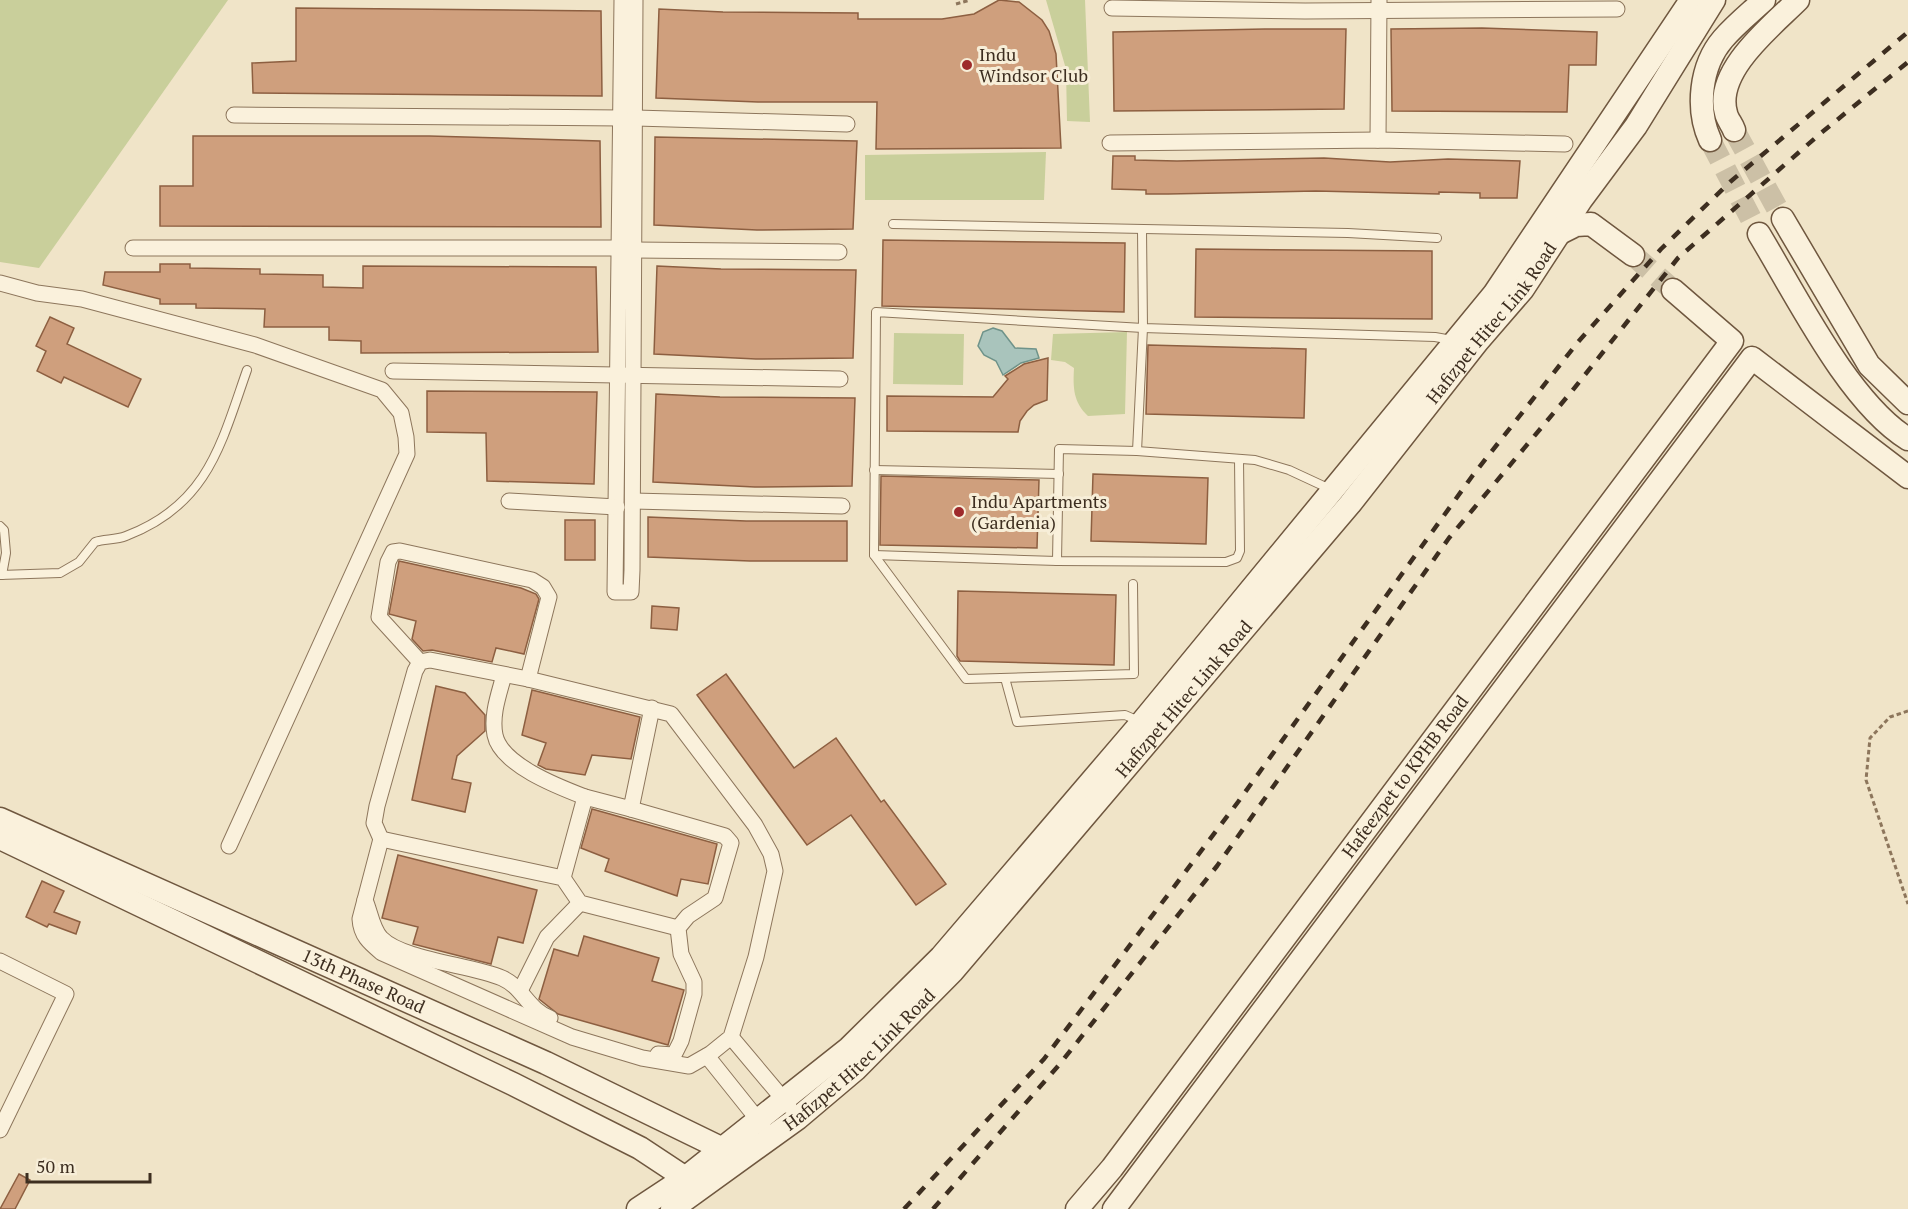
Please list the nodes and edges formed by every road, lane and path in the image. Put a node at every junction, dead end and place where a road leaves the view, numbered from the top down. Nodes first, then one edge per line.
1 (622, 0) edge
2 (635, 0) edge
3 (970, 0) edge
4 (1691, 0) edge
5 (1714, 0) edge
6 (1764, 0) edge
7 (1798, 0) edge
8 (956, 4) dead end
9 (1379, 4) edge
10 (1112, 8) dead end
11 (1617, 9) dead end
12 (234, 115) dead end
13 (629, 118) junction
14 (847, 124) dead end
15 (1734, 130) tunnel mouth
16 (1378, 140) junction
17 (1710, 140) tunnel mouth
18 (1110, 143) dead end
19 (1565, 144) dead end
20 (1783, 219) tunnel mouth
21 (893, 224) dead end
22 (1142, 230) junction
23 (1560, 232) junction
24 (1760, 234) tunnel mouth
25 (1437, 238) dead end
26 (133, 248) dead end
27 (618, 248) junction
28 (634, 250) junction
29 (839, 252) dead end
30 (1633, 255) tunnel mouth
31 (0, 284) edge
32 (1673, 290) tunnel mouth
33 (1143, 328) junction
34 (1456, 341) junction
35 (247, 370) dead end
36 (393, 371) dead end
37 (617, 376) junction
38 (634, 376) junction
39 (840, 379) dead end
40 (1908, 403) edge
41 (1908, 439) edge
42 (1137, 451) junction
43 (1239, 459) junction
44 (874, 470) junction
45 (1059, 474) junction
46 (1908, 477) edge
47 (1342, 497) junction
48 (509, 501) dead end
49 (633, 501) junction
50 (842, 506) dead end
51 (617, 507) junction
52 (0, 526) edge
53 (873, 555) junction
54 (1057, 561) junction
55 (1, 575) edge
56 (1133, 584) dead end
57 (420, 662) junction
58 (504, 675) junction
59 (1005, 678) junction
60 (528, 679) junction
61 (652, 708) junction
62 (1908, 711) edge
63 (1142, 722) junction
64 (585, 797) junction
65 (631, 809) junction
66 (0, 819) edge
67 (0, 838) edge
68 (381, 839) junction
69 (229, 846) dead end
70 (563, 878) junction
71 (365, 900) junction
72 (580, 903) junction
73 (1908, 904) edge
74 (678, 928) junction
75 (0, 961) edge
76 (520, 989) junction
77 (731, 1037) junction
78 (707, 1056) junction
79 (546, 1063) junction
80 (530, 1092) junction
81 (784, 1100) junction
82 (798, 1118) junction
83 (758, 1120) junction
84 (0, 1130) edge
85 (772, 1138) junction
86 (732, 1154) junction
87 (693, 1184) junction
88 (1085, 1206) edge
89 (638, 1209) edge
90 (672, 1209) edge
91 (1114, 1209) edge

1 - 13 street
2 - 13 street
3 - 8 path
4 - 34 main road
5 - 23 main road, Hafizpet Hitec Link Road
6 - 17 main road
7 - 15 main road
9 - 10 street
9 - 11 street
9 - 16 street
12 - 13 street
13 - 14 street
13 - 27 street
13 - 28 street
16 - 18 street
16 - 19 street
20 - 40 main road
21 - 22 lane
22 - 25 lane
22 - 33 lane
23 - 30 main road
23 - 47 main road, Hafizpet Hitec Link Road
24 - 41 main road
26 - 27 street
27 - 37 street
28 - 29 street
28 - 38 street
31 - 69 street
32 - 88 main road, Hafeezpet to KPHB Road
33 - 34 lane
33 - 42 lane
33 - 44 lane
34 - 47 main road
35 - 55 lane
36 - 37 street
37 - 38 street
37 - 51 street
38 - 39 street
38 - 49 street
42 - 43 lane
42 - 45 lane
43 - 47 lane
43 - 54 lane
44 - 45 lane
44 - 53 lane
45 - 54 lane
46 - 91 main road
47 - 63 main road
47 - 82 main road, Hafizpet Hitec Link Road
48 - 51 street
49 - 50 street
49 - 51 street
52 - 55 lane
53 - 54 lane
53 - 59 lane
56 - 59 lane
57 - 58 street
57 - 60 street
57 - 68 street
58 - 60 street
58 - 64 street
59 - 63 lane
60 - 61 street
61 - 65 street
61 - 77 street
62 - 73 path
63 - 81 main road
64 - 65 street
64 - 70 street
65 - 74 street
66 - 79 main road, 13th Phase Road
67 - 80 main road, 13th Phase Road
68 - 70 street
68 - 71 street
70 - 72 street
71 - 76 street
71 - 78 street
72 - 74 street
72 - 76 street
74 - 76 street
75 - 84 street
77 - 78 street
77 - 81 street
78 - 83 street
79 - 80 main road
79 - 86 main road, 13th Phase Road
80 - 87 main road, 13th Phase Road
81 - 82 street
81 - 83 main road
82 - 85 main road, Hafizpet Hitec Link Road
83 - 85 street
83 - 86 main road
85 - 86 main road, Hafizpet Hitec Link Road
86 - 87 main road
87 - 89 main road
87 - 90 main road

